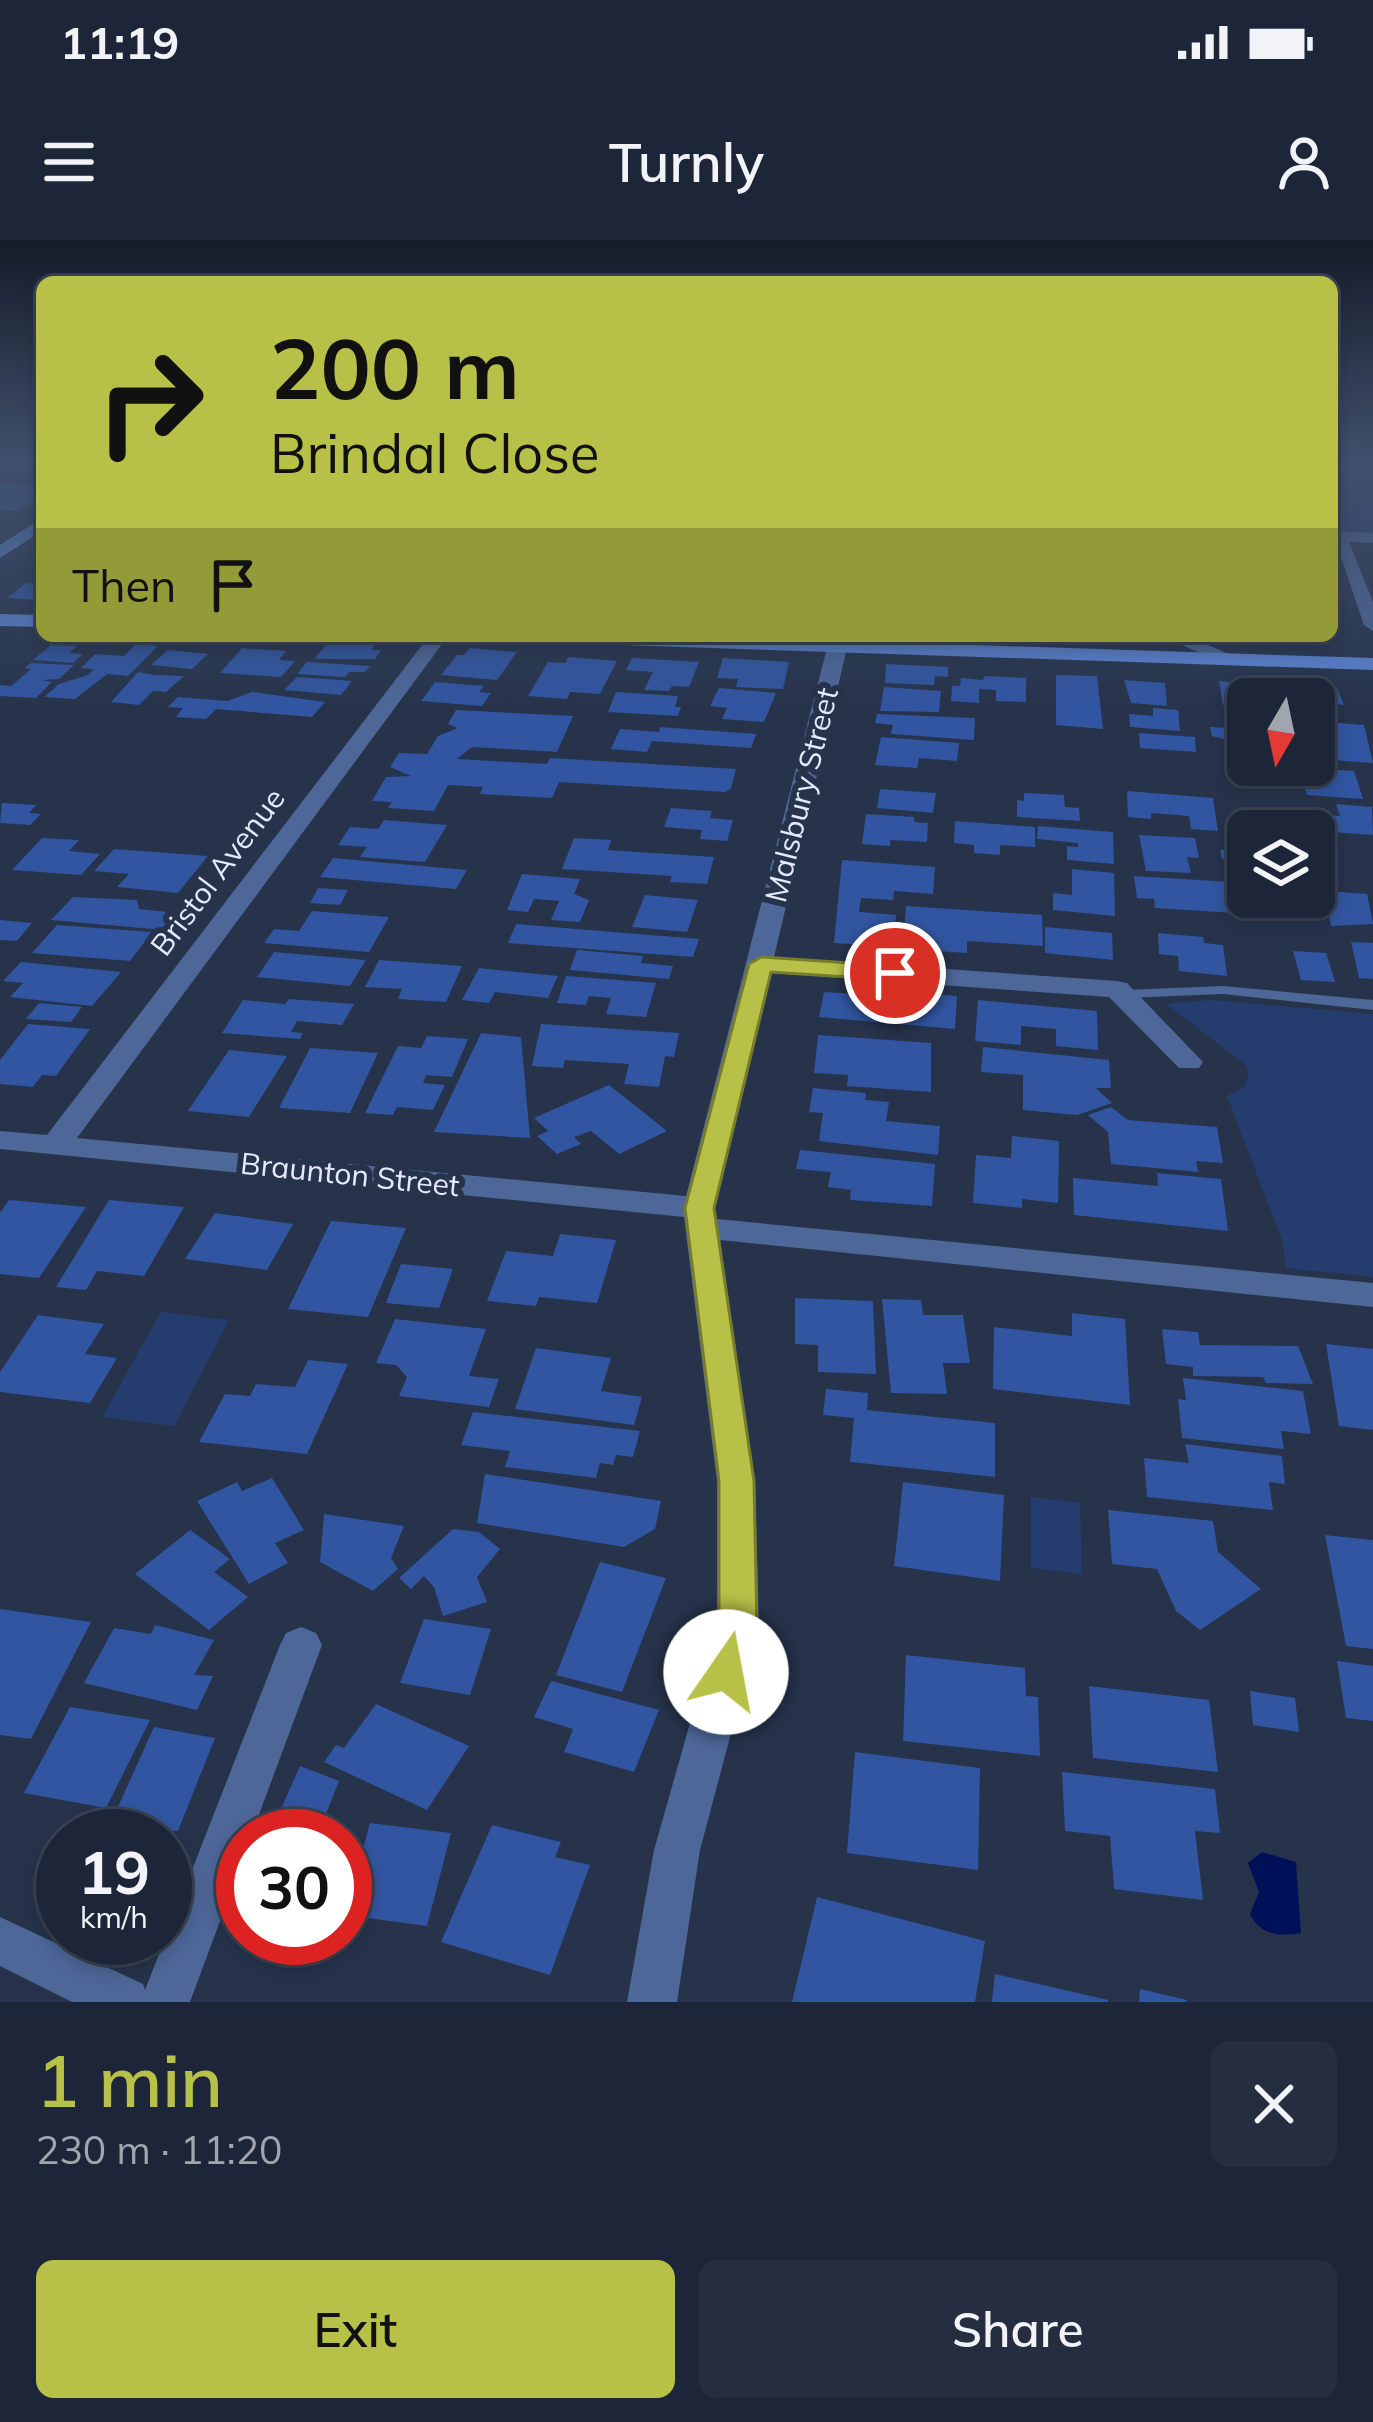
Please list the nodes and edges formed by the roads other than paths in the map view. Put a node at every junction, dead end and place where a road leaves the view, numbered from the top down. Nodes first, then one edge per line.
1 (1339, 544) edge
2 (0, 620) edge
3 (36, 622) edge
4 (1373, 625) edge
5 (432, 642) edge
6 (713, 642) edge
7 (1187, 642) edge
8 (837, 647) junction
9 (1232, 659) junction
10 (1373, 664) edge
11 (761, 964) junction
12 (1125, 994) junction
13 (1373, 1004) edge
14 (1190, 1062) dead end
15 (0, 1140) edge
16 (55, 1146) junction
17 (700, 1218) junction
18 (1373, 1295) edge
19 (301, 1645) dead end
20 (0, 1941) edge
21 (125, 2002) edge
22 (165, 2002) edge
23 (654, 2002) edge

1 - 4 street
2 - 3 main road
5 - 16 street, Bristol Avenue
6 - 8 main road
7 - 9 street
8 - 9 main road
8 - 11 street, Malsbury Street
9 - 10 main road
11 - 12 street
11 - 17 street, Malsbury Street
12 - 13 lane
12 - 14 street
15 - 16 street, Braunton Street
16 - 17 street, Braunton Street
17 - 18 street, Braunton Street
17 - 23 street, Malsbury Street
19 - 22 street
20 - 21 street

